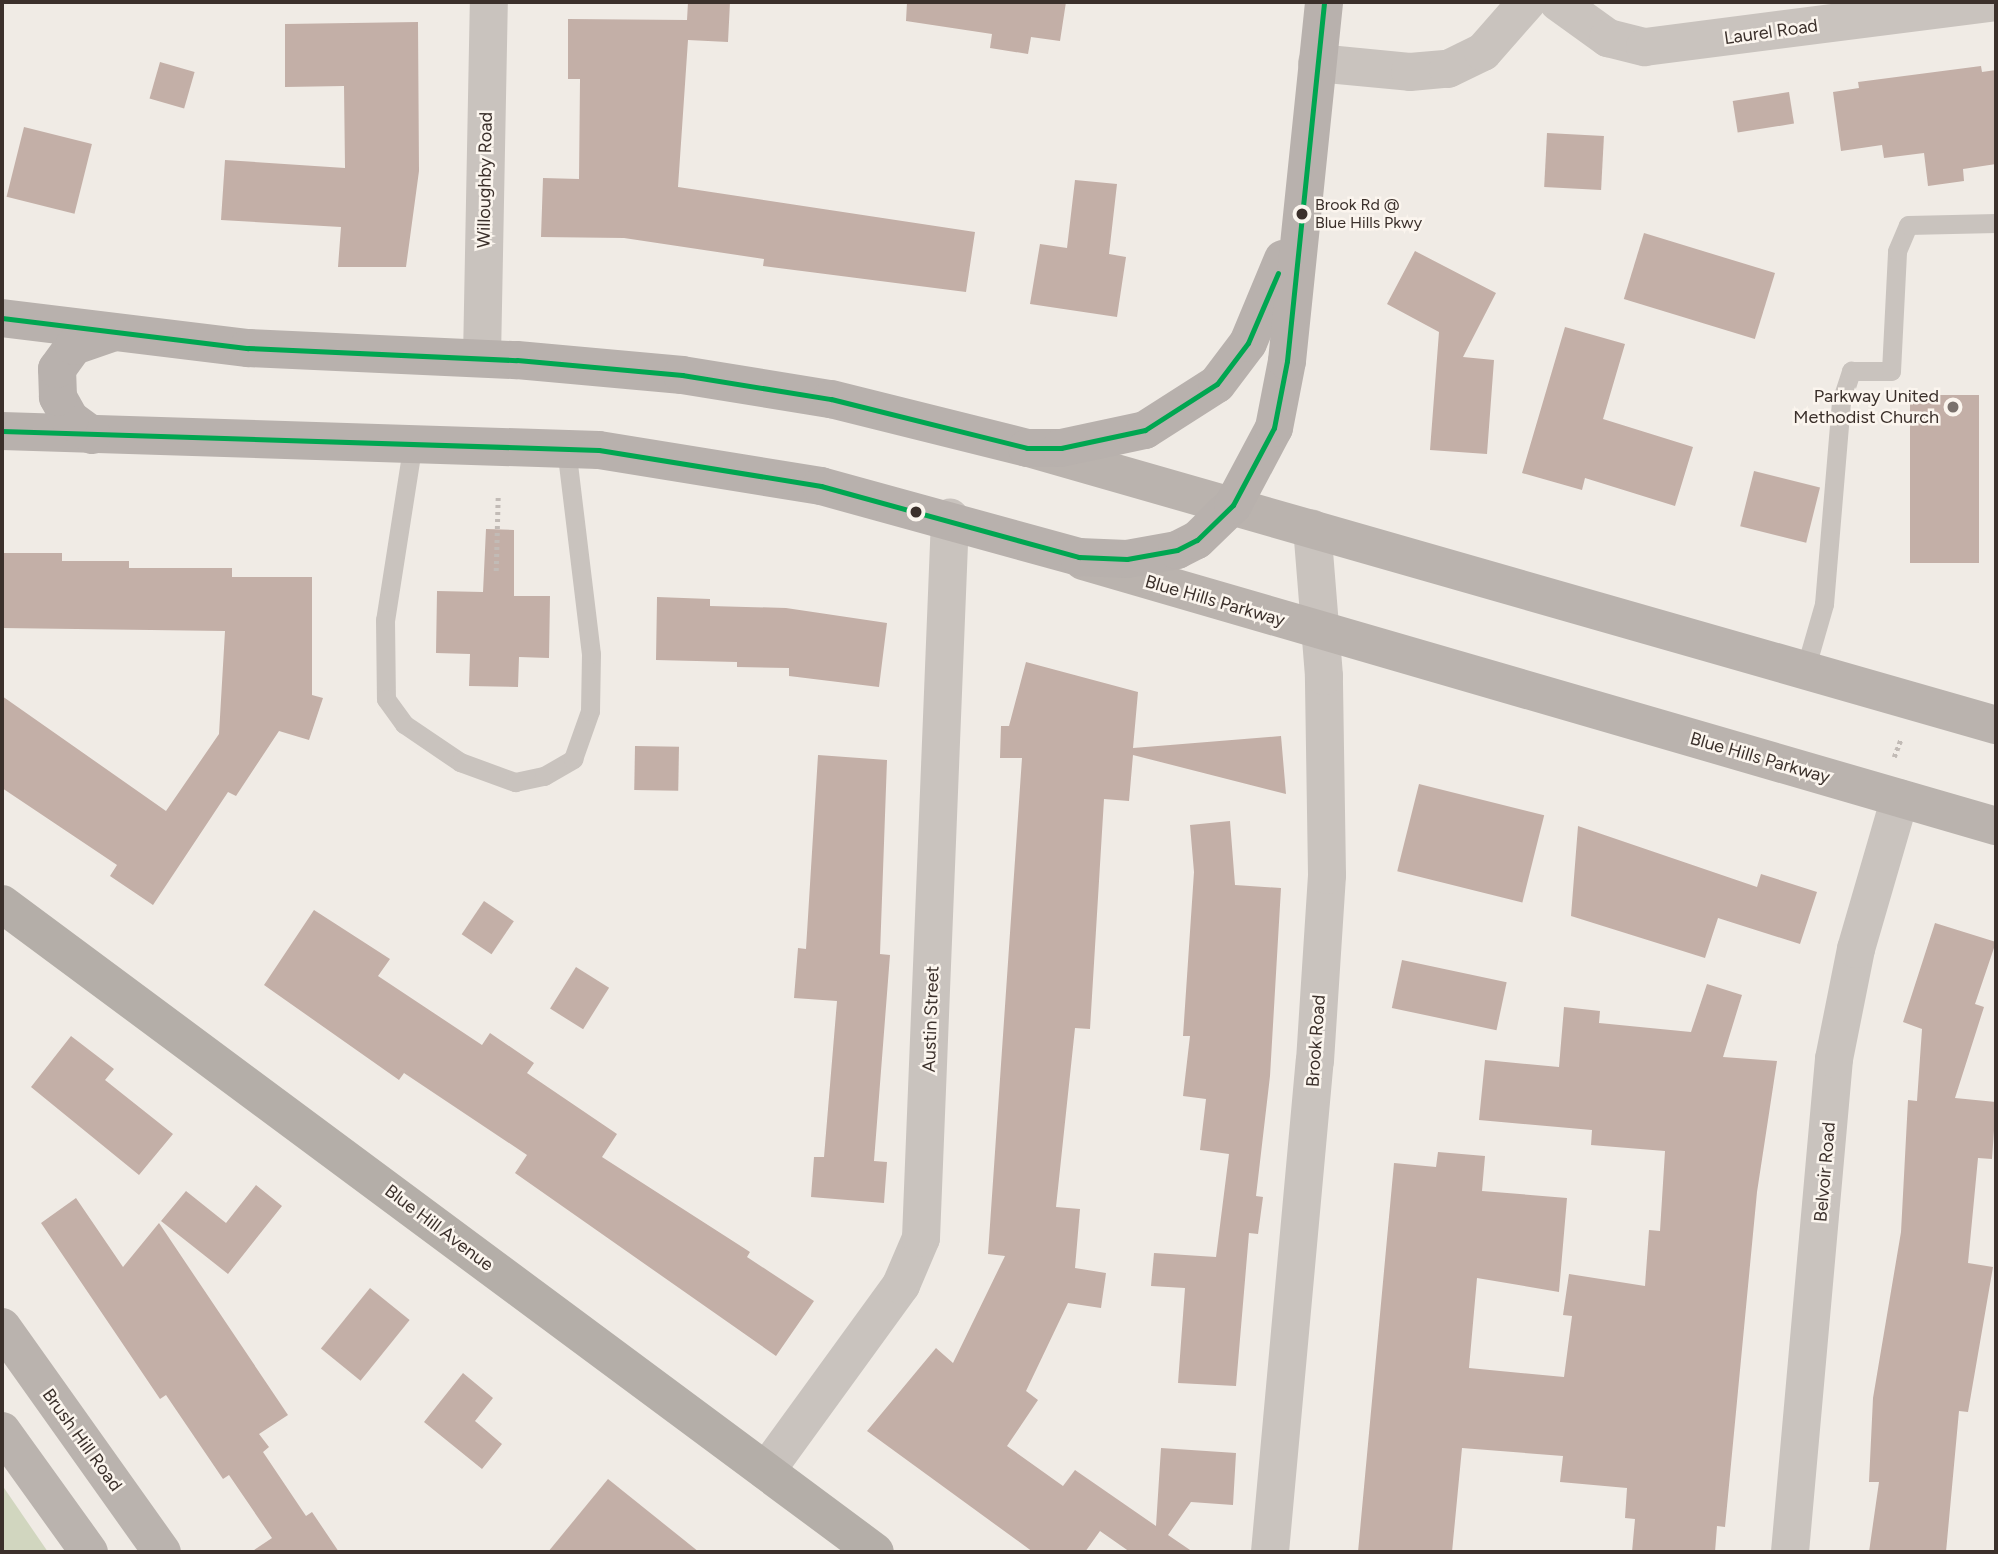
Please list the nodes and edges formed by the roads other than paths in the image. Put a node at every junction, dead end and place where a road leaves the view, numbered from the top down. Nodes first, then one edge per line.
1 (488, 2) edge
2 (1324, 2) edge
3 (1527, 2) edge
4 (1558, 2) edge
5 (1996, 2) edge
6 (1317, 63) junction
7 (1304, 190) junction
8 (1996, 223) edge
9 (2, 318) edge
10 (113, 332) junction
11 (482, 358) junction
12 (2, 431) edge
13 (92, 435) junction
14 (413, 442) junction
15 (566, 448) junction
16 (1027, 448) junction
17 (1233, 505) junction
18 (950, 519) junction
19 (1312, 528) junction
20 (1051, 551) junction
21 (1320, 632) junction
22 (1805, 670) junction
23 (1996, 725) edge
24 (1900, 798) junction
25 (1996, 826) edge
26 (2, 904) edge
27 (2, 1327) edge
28 (2, 1431) edge
29 (766, 1471) junction
30 (89, 1552) edge
31 (162, 1552) edge
32 (875, 1552) edge
33 (1270, 1552) edge
34 (1790, 1552) edge

1 - 11 street, Willoughby Road
2 - 6 main road
3 - 6 street
4 - 5 street, Laurel Road
6 - 7 main road
7 - 16 main road
7 - 17 main road
8 - 22 lane
9 - 10 main road
10 - 11 main road
10 - 13 main road
11 - 16 main road
12 - 13 main road, Blue Hills Parkway
13 - 14 main road, Blue Hills Parkway
14 - 15 main road, Blue Hills Parkway
14 - 15 lane
15 - 18 main road, Blue Hills Parkway
16 - 17 main road
17 - 19 main road
17 - 20 main road
18 - 20 main road, Blue Hills Parkway
18 - 29 street, Austin Street
19 - 21 street, Brook Road
19 - 22 main road
20 - 21 main road, Blue Hills Parkway
21 - 24 main road, Blue Hills Parkway
21 - 33 street, Brook Road
22 - 23 main road
24 - 25 main road, Blue Hills Parkway
24 - 34 street, Belvoir Road
26 - 29 highway, Blue Hill Avenue
27 - 31 main road, Brush Hill Road
28 - 30 main road
29 - 32 highway, Blue Hill Avenue

